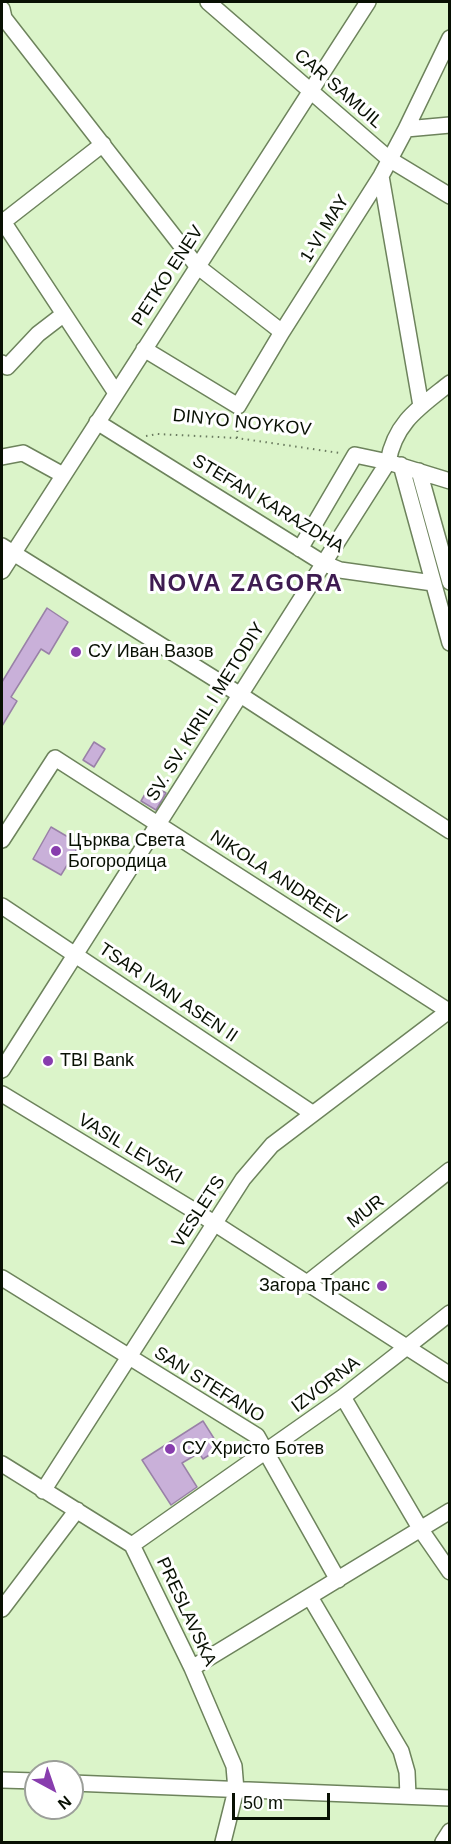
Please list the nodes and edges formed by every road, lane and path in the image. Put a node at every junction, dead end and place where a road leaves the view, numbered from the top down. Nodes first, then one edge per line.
1 (208, 2) edge
2 (368, 2) edge
3 (2, 15) edge
4 (450, 38) edge
5 (311, 90) junction
6 (450, 125) edge
7 (406, 129) junction
8 (103, 144) junction
9 (389, 159) junction
10 (381, 176) junction
11 (450, 196) edge
12 (2, 221) edge
13 (197, 266) junction
14 (64, 314) junction
15 (282, 332) junction
16 (144, 349) junction
17 (2, 363) edge
18 (450, 383) edge
19 (116, 393) junction
20 (238, 406) junction
21 (421, 406) junction
22 (97, 422) junction
23 (237, 438) junction
24 (126, 440) junction
25 (355, 455) junction
26 (2, 457) edge
27 (394, 463) junction
28 (418, 471) junction
29 (63, 475) junction
30 (450, 481) edge
31 (300, 549) junction
32 (7, 550) edge
33 (323, 563) junction
34 (2, 571) edge
35 (450, 582) edge
36 (433, 583) junction
37 (450, 643) edge
38 (239, 694) junction
39 (157, 825) junction
40 (450, 831) edge
41 (2, 840) edge
42 (2, 906) edge
43 (75, 955) junction
44 (449, 1011) edge
45 (2, 1070) edge
46 (2, 1094) edge
47 (312, 1113) junction
48 (450, 1170) edge
49 (215, 1223) junction
50 (2, 1278) edge
51 (306, 1284) junction
52 (450, 1313) edge
53 (406, 1348) junction
54 (129, 1358) junction
55 (450, 1375) edge
56 (344, 1397) junction
57 (266, 1453) junction
58 (2, 1464) edge
59 (43, 1491) junction
60 (76, 1510) junction
61 (450, 1511) edge
62 (421, 1530) junction
63 (132, 1545) junction
64 (450, 1572) edge
65 (338, 1580) junction
66 (310, 1597) junction
67 (2, 1609) edge
68 (192, 1668) junction
69 (2, 1780) edge
70 (24, 1781) edge
71 (84, 1784) edge
72 (236, 1790) junction
73 (408, 1796) junction
74 (450, 1798) edge
75 (450, 1832) edge
76 (223, 1842) edge
77 (443, 1842) edge

1 - 5 street, CAR SAMUIL
2 - 5 street, PETKO ENEV
3 - 8 street
4 - 7 street, 1-VI MAY
5 - 9 street, CAR SAMUIL
5 - 13 street, PETKO ENEV
6 - 7 street
7 - 9 street, 1-VI MAY
8 - 12 street
8 - 13 street
9 - 10 street, 1-VI MAY
9 - 11 street, CAR SAMUIL
10 - 15 street, 1-VI MAY
10 - 21 street
12 - 14 street
13 - 15 street
13 - 16 street, PETKO ENEV
14 - 17 street
14 - 19 street
15 - 20 street, 1-VI MAY
16 - 19 street, PETKO ENEV
16 - 20 street
18 - 21 street, SV. SV. KIRIL I METODIY
19 - 22 street, PETKO ENEV
20 - 23 path
21 - 27 street, SV. SV. KIRIL I METODIY
22 - 24 street, STEFAN KARAZDHA
22 - 29 street, PETKO ENEV
23 - 24 path, DINYO NOYKOV
23 - 25 path, DINYO NOYKOV
24 - 31 street, STEFAN KARAZDHA
25 - 27 street
25 - 31 street
26 - 29 street
27 - 28 street
27 - 33 street, SV. SV. KIRIL I METODIY
27 - 36 street
28 - 30 street
28 - 35 street
29 - 32 street, PETKO ENEV
31 - 33 street, STEFAN KARAZDHA
32 - 34 street, PETKO ENEV
32 - 38 street
33 - 36 street, STEFAN KARAZDHA
33 - 38 street, SV. SV. KIRIL I METODIY
36 - 37 street
38 - 39 street, SV. SV. KIRIL I METODIY
38 - 40 street
39 - 41 street, NIKOLA ANDREEV
39 - 43 street, SV. SV. KIRIL I METODIY
39 - 44 street, NIKOLA ANDREEV
42 - 43 street, TSAR IVAN ASEN II
43 - 45 street, SV. SV. KIRIL I METODIY
43 - 47 street, TSAR IVAN ASEN II
44 - 47 street, VESLETS
46 - 49 street, VASIL LEVSKI
47 - 49 street, VESLETS
48 - 51 street, MUR
49 - 51 street, VASIL LEVSKI
49 - 54 street, VESLETS
50 - 54 street, SAN STEFANO
51 - 53 street, VASIL LEVSKI
52 - 53 street, IZVORNA
53 - 55 street, VASIL LEVSKI
53 - 56 street, IZVORNA
54 - 57 street, SAN STEFANO
54 - 59 street, VESLETS
56 - 57 street, IZVORNA
56 - 62 street
57 - 63 street, IZVORNA
57 - 65 street, SAN STEFANO
58 - 59 street, PRESLAVSKA
59 - 60 street, PRESLAVSKA
60 - 63 street, PRESLAVSKA
60 - 67 street
61 - 62 street
62 - 64 street
62 - 65 street
63 - 68 street, PRESLAVSKA
65 - 66 street
66 - 68 street
66 - 73 street
68 - 72 street, PRESLAVSKA
69 - 70 street
71 - 72 street
72 - 73 street
72 - 76 street, PRESLAVSKA
73 - 74 street
75 - 77 street

